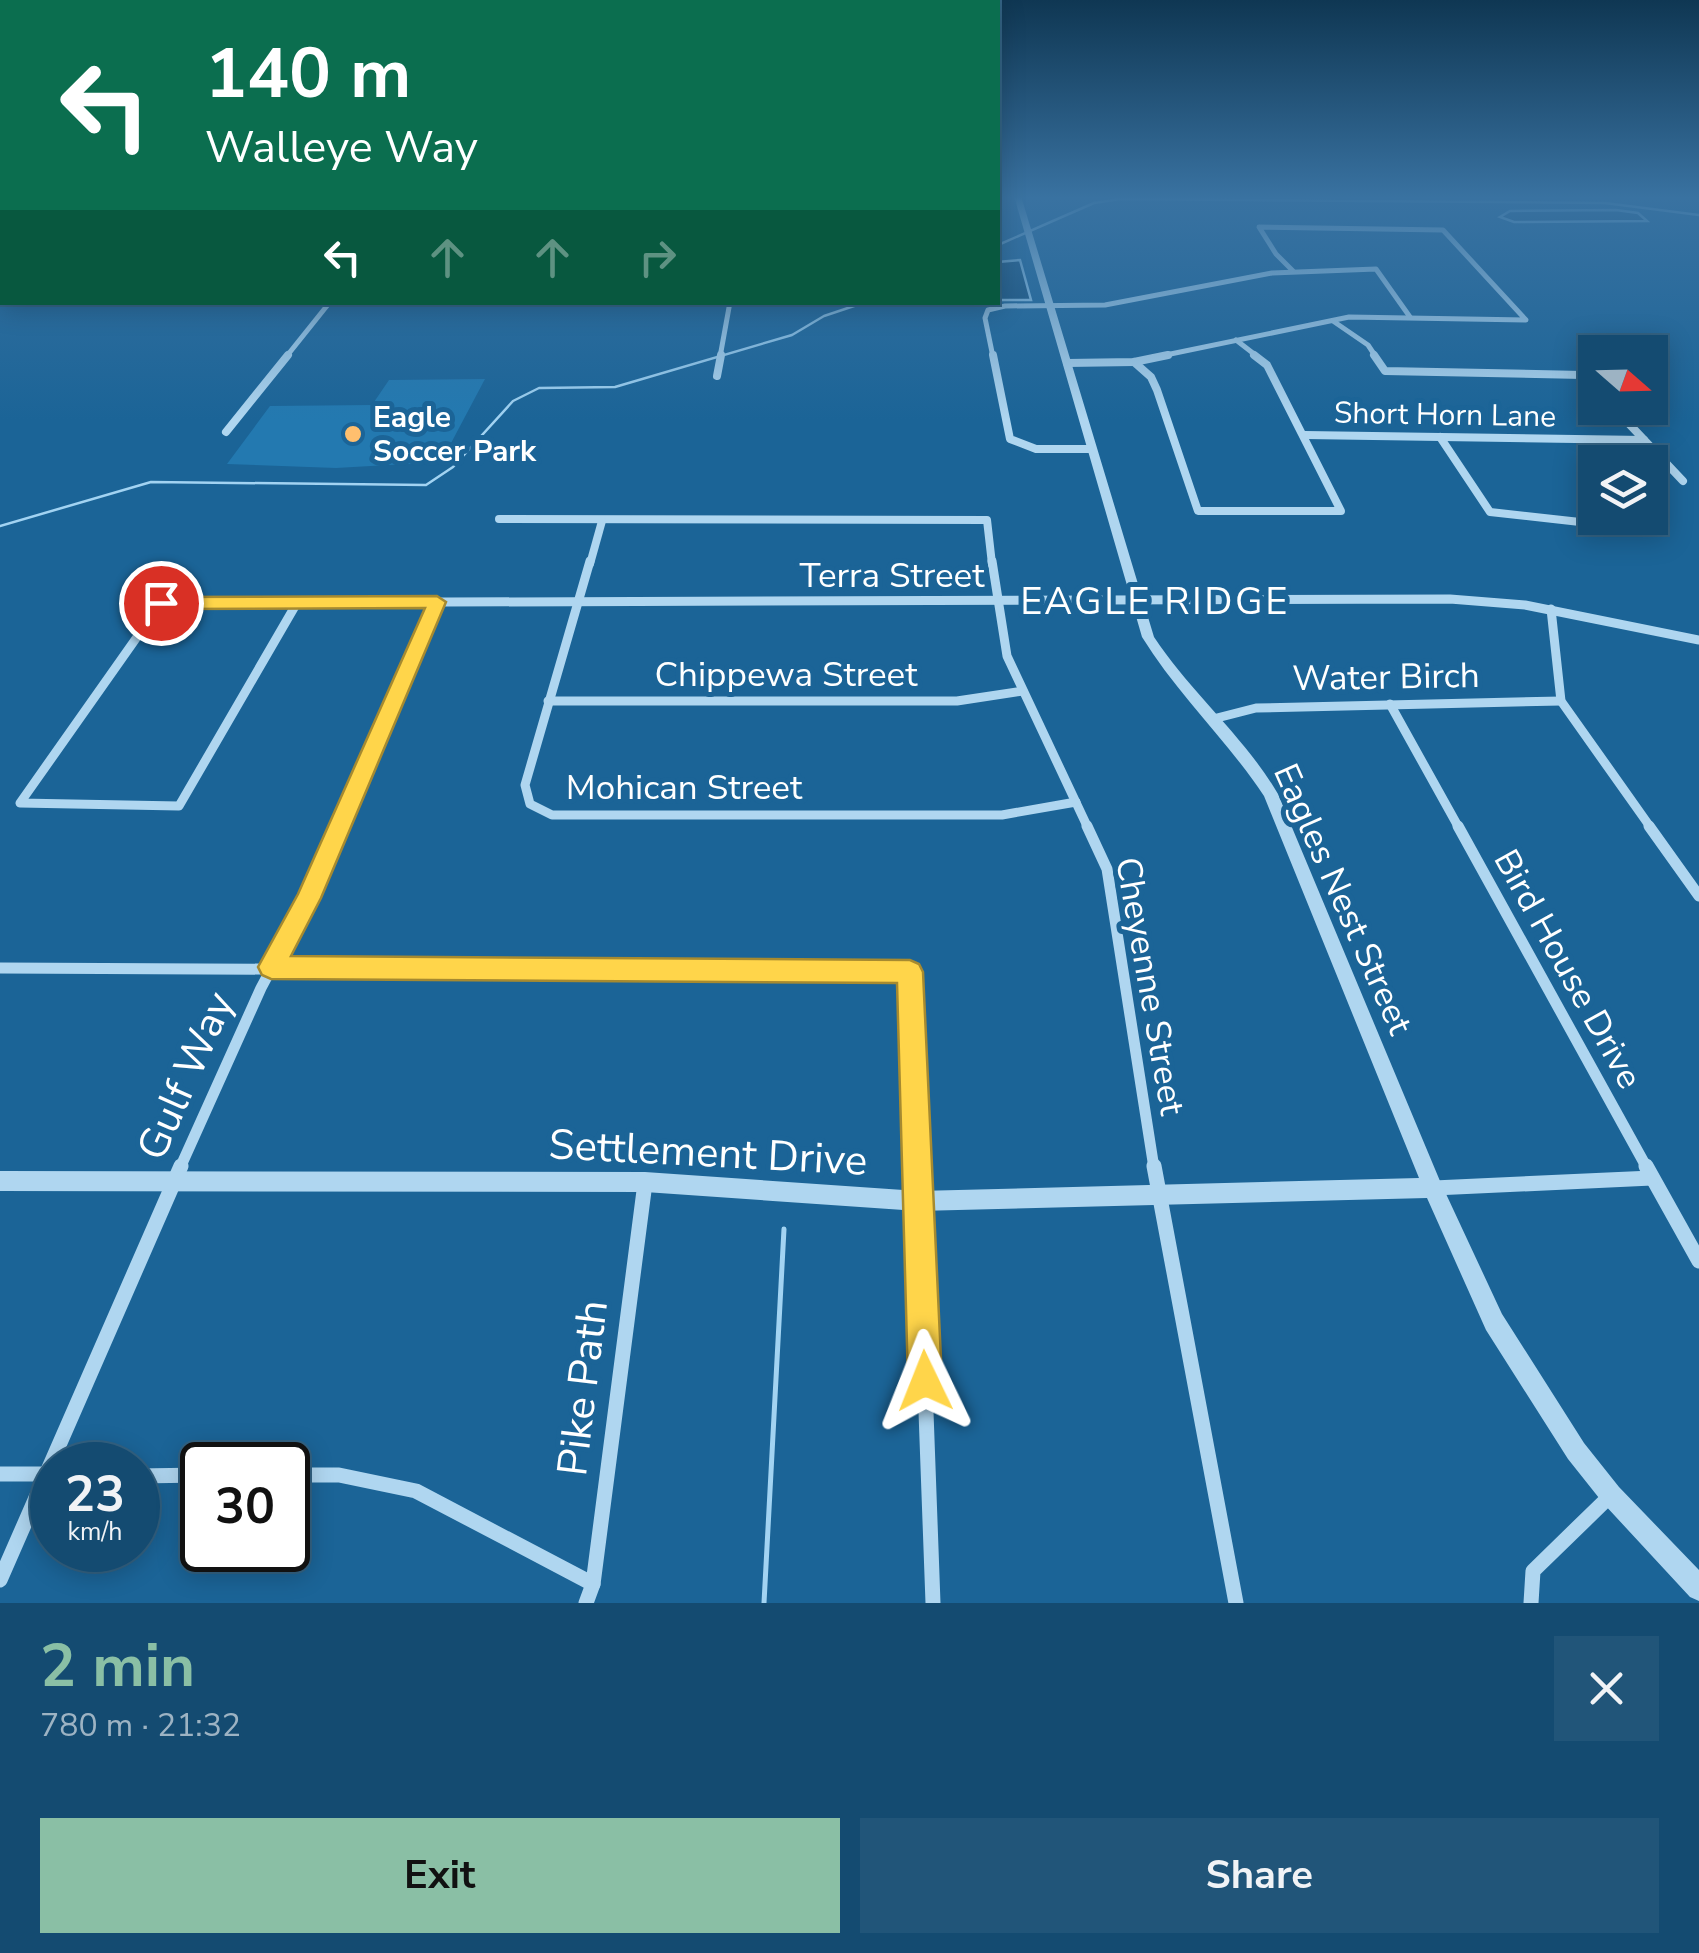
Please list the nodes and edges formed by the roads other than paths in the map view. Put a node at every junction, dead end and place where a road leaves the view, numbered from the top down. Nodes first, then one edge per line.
1 (1039, 271) edge
2 (1293, 271) joint
3 (1309, 271) edge
4 (1377, 271) edge
5 (1480, 271) edge
6 (328, 305) edge
7 (729, 305) edge
8 (1049, 306) junction
9 (1410, 317) junction
10 (1332, 320) junction
11 (1236, 340) junction
12 (1134, 362) junction
13 (1067, 363) junction
14 (1578, 375) edge
15 (717, 376) dead end
16 (1630, 425) edge
17 (226, 432) dead end
18 (1305, 435) junction
19 (1440, 437) junction
20 (1644, 440) junction
21 (1091, 449) junction
22 (1683, 481) dead end
23 (499, 519) dead end
24 (602, 521) junction
25 (1578, 522) edge
26 (1135, 599) junction
27 (298, 601) junction
28 (437, 602) junction
29 (577, 602) junction
30 (998, 602) junction
31 (141, 603) dead end
32 (161, 603) junction
33 (1551, 609) junction
34 (1699, 640) edge
35 (1023, 691) junction
36 (548, 701) junction
37 (1561, 701) junction
38 (1390, 704) junction
39 (1213, 718) junction
40 (1076, 802) junction
41 (1699, 896) edge
42 (271, 967) junction
43 (0, 968) edge
44 (1652, 1178) junction
45 (0, 1180) edge
46 (176, 1180) junction
47 (645, 1182) junction
48 (1433, 1188) junction
49 (1159, 1195) junction
50 (918, 1201) junction
51 (1699, 1261) edge
52 (63, 1442) edge
53 (0, 1474) edge
54 (30, 1474) edge
55 (310, 1475) edge
56 (1610, 1495) junction
57 (30, 1515) edge
58 (0, 1580) edge
59 (593, 1584) junction
60 (1699, 1588) edge
61 (586, 1603) edge
62 (934, 1603) edge
63 (1236, 1603) edge
64 (1531, 1603) edge

1 - 8 street, Eagles Nest Street
2 - 3 street
2 - 8 street
4 - 9 street
5 - 9 street
6 - 17 street
7 - 15 street
8 - 13 street, Eagles Nest Street
8 - 21 street
9 - 10 street
10 - 11 street
10 - 14 street
11 - 12 street
11 - 18 street
12 - 13 street
12 - 18 street
13 - 21 street, Eagles Nest Street
16 - 20 street
18 - 19 street, Short Horn Lane
19 - 20 street, Short Horn Lane
19 - 25 street
20 - 22 street
21 - 26 street, Eagles Nest Street
23 - 24 street, Cheyenne Street
24 - 29 street, Mohican Street
24 - 30 street, Cheyenne Street
26 - 30 street, Terra Street
26 - 33 street, Terra Street
26 - 39 street, Eagles Nest Street
27 - 28 street, Terra Street
27 - 32 street, Terra Street
27 - 32 street
28 - 29 street, Terra Street
28 - 42 street, Gulf Way
29 - 30 street, Terra Street
29 - 36 street, Mohican Street
30 - 35 street, Cheyenne Street
31 - 32 street, Terra Street
33 - 34 street, Terra Street
33 - 37 street
35 - 36 street, Chippewa Street
35 - 40 street, Cheyenne Street
36 - 40 street, Mohican Street
37 - 38 street, Water Birch
37 - 41 street
38 - 39 street, Water Birch
38 - 44 street, Bird House Drive
39 - 48 street, Eagles Nest Street
40 - 49 street, Cheyenne Street
42 - 43 street
42 - 46 street, Gulf Way
42 - 50 street
44 - 48 street, Settlement Drive
44 - 51 street, Bird House Drive
45 - 46 street, Settlement Drive
46 - 47 street, Settlement Drive
46 - 52 street, Gulf Way
47 - 50 street, Settlement Drive
47 - 59 street, Pike Path
48 - 49 street, Settlement Drive
48 - 56 street, Eagles Nest Street
49 - 50 street, Settlement Drive
49 - 63 street, Cheyenne Street
50 - 62 street
53 - 54 street
55 - 59 street
56 - 60 street, Eagles Nest Street
56 - 64 street
57 - 58 street, Gulf Way
59 - 61 street, Pike Path

